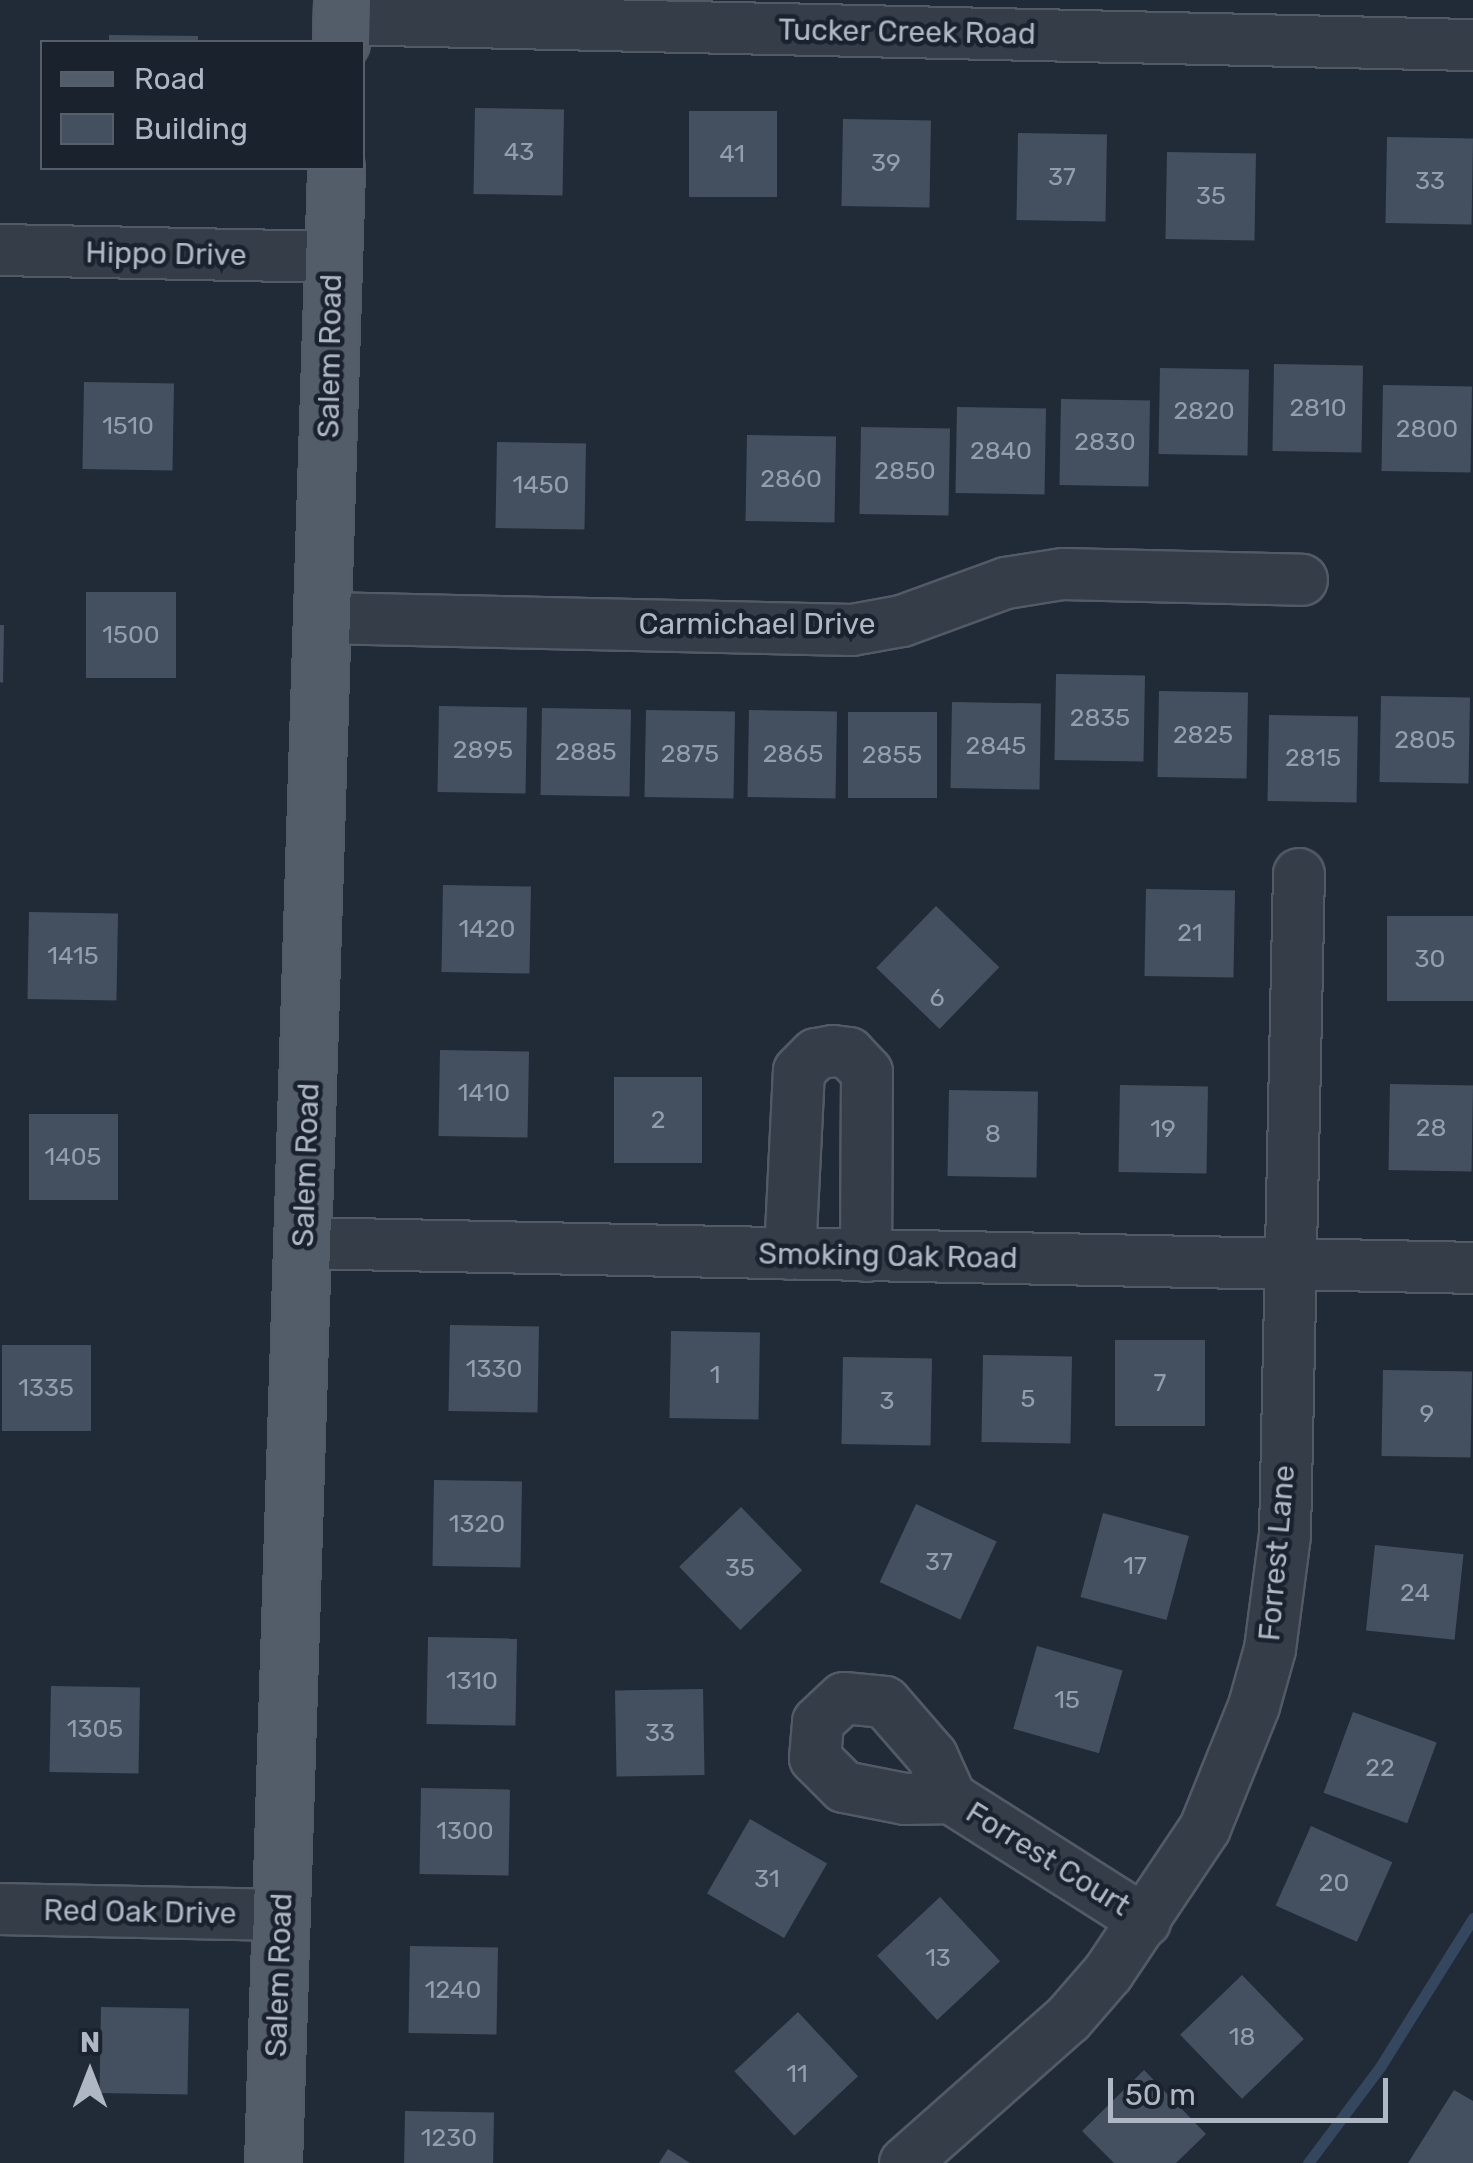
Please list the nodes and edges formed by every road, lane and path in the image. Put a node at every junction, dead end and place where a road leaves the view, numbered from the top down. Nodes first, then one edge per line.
1 (341, 20) edge
2 (1257, 20) edge
3 (1473, 45) edge
4 (336, 170) edge
5 (0, 250) edge
6 (333, 257) junction
7 (1302, 580) dead end
8 (324, 618) junction
9 (1299, 874) dead end
10 (303, 1243) junction
11 (790, 1254) junction
12 (866, 1256) junction
13 (1290, 1264) junction
14 (1473, 1268) edge
15 (950, 1798) dead end
16 (0, 1909) edge
17 (280, 1915) junction
18 (1145, 1921) junction
19 (273, 2163) edge
20 (905, 2163) edge

1 - 2 street, Tucker Creek Road
2 - 3 street, Tucker Creek Road
4 - 6 main road, Salem Road
5 - 6 street, Hippo Drive
6 - 8 main road, Salem Road
7 - 8 street, Carmichael Drive
8 - 10 main road, Salem Road
9 - 13 street, Forrest Lane
10 - 11 street, Smoking Oak Road
10 - 17 main road, Salem Road
11 - 12 street, Smoking Oak Road
11 - 12 street
12 - 13 street, Smoking Oak Road
13 - 14 street, Smoking Oak Road
13 - 18 street, Forrest Lane
15 - 18 street, Forrest Court
16 - 17 street, Red Oak Drive
17 - 19 main road, Salem Road
18 - 20 street, Forrest Lane

